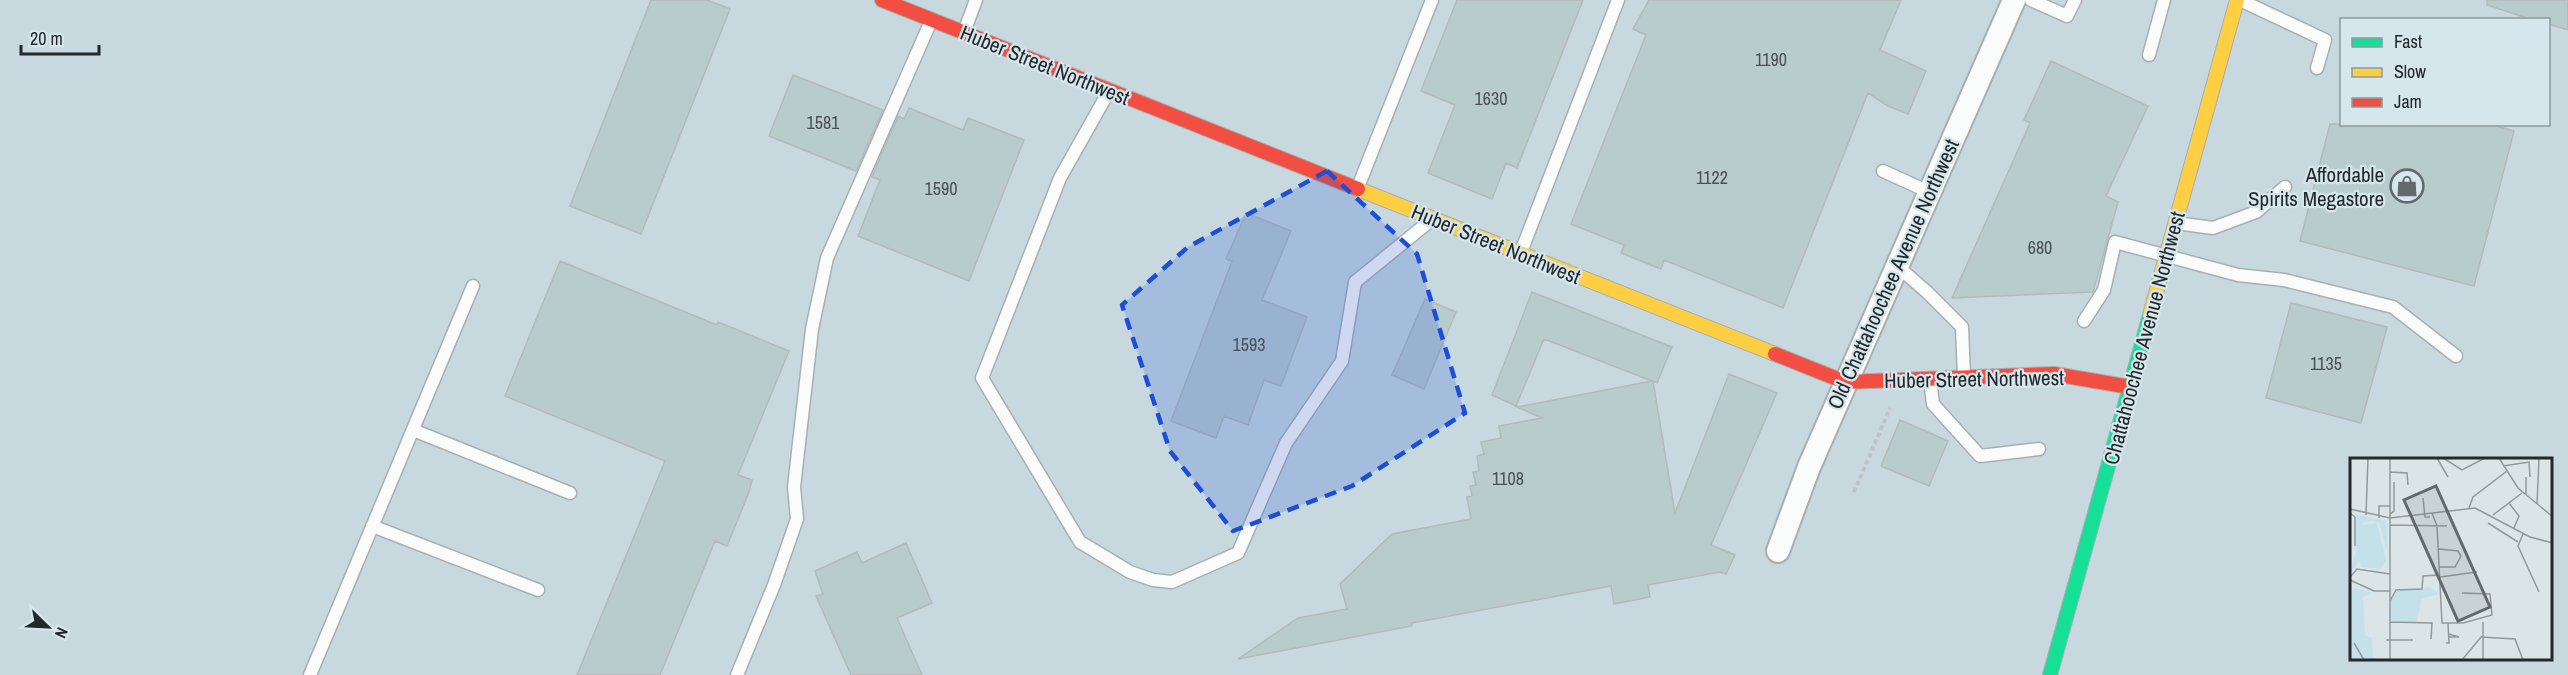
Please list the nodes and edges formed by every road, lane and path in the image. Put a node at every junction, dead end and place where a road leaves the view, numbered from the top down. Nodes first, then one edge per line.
1 (882, 0) edge
2 (976, 0) edge
3 (1432, 0) edge
4 (1618, 0) edge
5 (2014, 0) edge
6 (2031, 0) edge
7 (2075, 0) edge
8 (2164, 0) edge
9 (2238, 0) edge
10 (932, 20) junction
11 (964, 32) junction
12 (2149, 55) dead end
13 (2318, 68) dead end
14 (1109, 90) junction
15 (1883, 171) dead end
16 (2285, 187) dead end
17 (1357, 189) junction
18 (1929, 192) junction
19 (1433, 218) junction
20 (2175, 223) junction
21 (1520, 253) junction
22 (2166, 257) junction
23 (1897, 266) junction
24 (472, 286) dead end
25 (2084, 321) dead end
26 (2456, 356) dead end
27 (1964, 377) junction
28 (1930, 379) junction
29 (1845, 382) junction
30 (2130, 387) junction
31 (1892, 405) dead end
32 (413, 430) junction
33 (2039, 449) dead end
34 (1854, 492) dead end
35 (570, 493) dead end
36 (372, 526) junction
37 (1778, 551) dead end
38 (538, 590) dead end
39 (310, 675) edge
40 (737, 675) edge
41 (2050, 675) edge

1 - 10 street, Huber Street Northwest
2 - 11 lane
3 - 17 lane
4 - 21 lane
5 - 18 street, Old Chattahoochee Avenue Northwest
6 - 7 lane
8 - 12 lane
9 - 13 lane
9 - 20 street, Chattahoochee Avenue Northwest
10 - 11 street, Huber Street Northwest
10 - 40 lane
11 - 14 street, Huber Street Northwest
14 - 17 street, Huber Street Northwest
14 - 19 lane
15 - 18 lane
16 - 20 lane
17 - 19 street, Huber Street Northwest
18 - 23 street, Old Chattahoochee Avenue Northwest
19 - 21 street, Huber Street Northwest
20 - 22 street, Chattahoochee Avenue Northwest
21 - 29 street, Huber Street Northwest
22 - 25 lane
22 - 26 lane
22 - 30 street, Chattahoochee Avenue Northwest
23 - 27 lane
23 - 29 street, Old Chattahoochee Avenue Northwest
24 - 32 lane
27 - 28 street, Huber Street Northwest
27 - 30 street, Huber Street Northwest
28 - 29 street, Huber Street Northwest
28 - 33 lane
29 - 37 street, Old Chattahoochee Avenue Northwest
30 - 41 street, Chattahoochee Avenue Northwest
31 - 34 path
32 - 35 lane
32 - 36 lane
36 - 38 lane
36 - 39 lane

